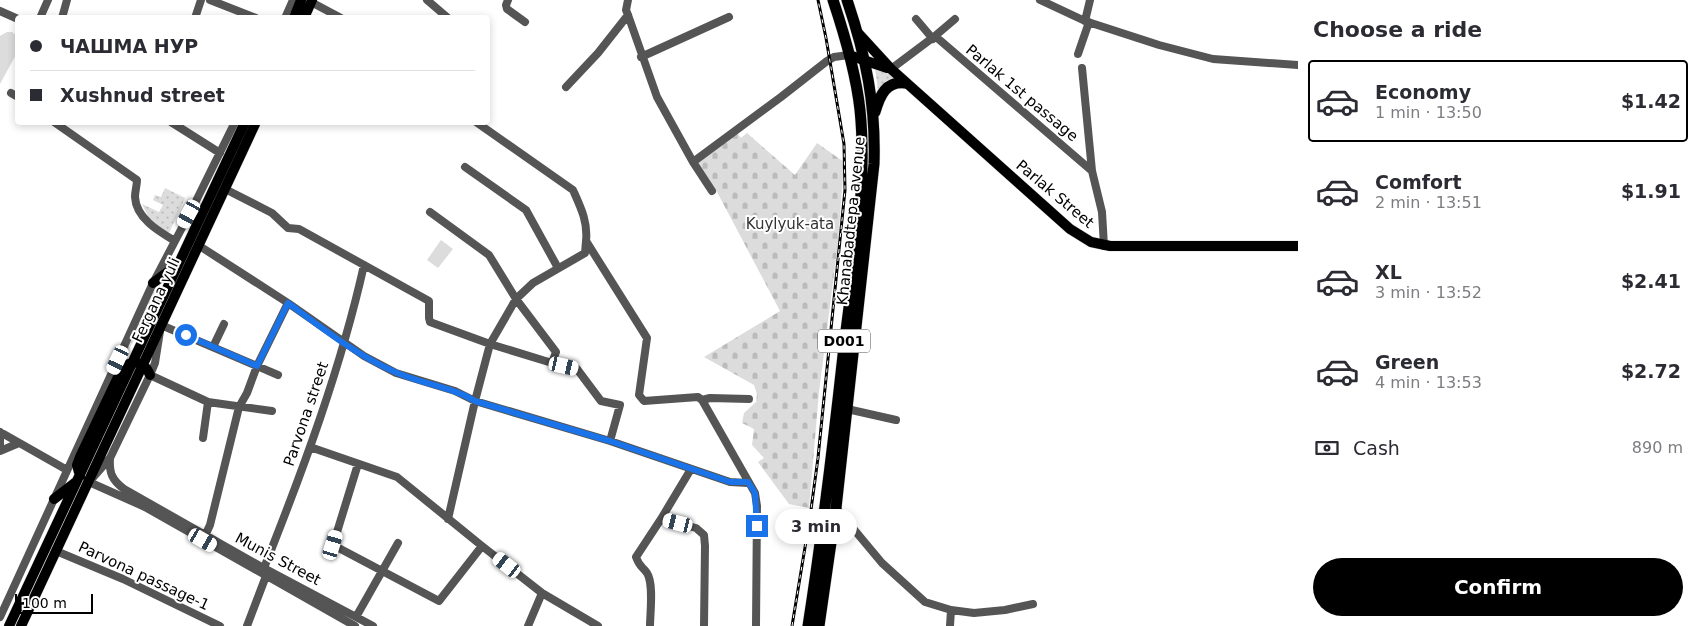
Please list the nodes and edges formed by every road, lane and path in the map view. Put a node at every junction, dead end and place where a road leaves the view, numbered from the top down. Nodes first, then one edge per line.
1 (48, 0) edge
2 (67, 0) edge
3 (201, 0) edge
4 (210, 0) edge
5 (293, 0) edge
6 (427, 0) edge
7 (508, 0) edge
8 (628, 0) edge
9 (834, 0) edge
10 (848, 0) edge
11 (1040, 0) edge
12 (1090, 0) edge
13 (308, 1) edge
14 (0, 11) edge
15 (41, 15) edge
16 (63, 15) edge
17 (196, 15) edge
18 (248, 15) edge
19 (286, 15) edge
20 (296, 15) edge
21 (305, 15) edge
22 (335, 15) edge
23 (444, 15) edge
24 (628, 15) junction
25 (729, 17) dead end
26 (15, 18) edge
27 (916, 19) dead end
28 (955, 19) dead end
29 (525, 22) dead end
30 (1087, 22) junction
31 (857, 32) junction
32 (934, 38) junction
33 (1078, 54) dead end
34 (849, 55) junction
35 (641, 57) junction
36 (865, 62) junction
37 (1298, 65) edge
38 (1082, 68) dead end
39 (890, 69) junction
40 (905, 82) junction
41 (566, 87) dead end
42 (874, 113) junction
43 (58, 125) edge
44 (176, 125) edge
45 (234, 125) edge
46 (244, 125) edge
47 (255, 125) edge
48 (480, 125) edge
49 (220, 153) junction
50 (693, 162) junction
51 (465, 167) dead end
52 (1092, 171) junction
53 (225, 189) junction
54 (712, 191) dead end
55 (430, 212) dead end
56 (175, 241) junction
57 (586, 241) junction
58 (198, 245) junction
59 (1104, 246) junction
60 (1298, 246) edge
61 (163, 264) junction
62 (178, 264) junction
63 (364, 265) junction
64 (558, 268) junction
65 (162, 275) junction
66 (153, 283) junction
67 (164, 293) junction
68 (516, 299) junction
69 (288, 303) junction
70 (224, 324) dead end
71 (161, 325) junction
72 (344, 343) junction
73 (490, 344) junction
74 (213, 347) junction
75 (138, 363) junction
76 (552, 363) junction
77 (257, 366) junction
78 (150, 375) junction
79 (278, 375) dead end
80 (705, 399) junction
81 (750, 399) dead end
82 (475, 401) junction
83 (208, 402) junction
84 (239, 407) junction
85 (842, 408) junction
86 (272, 411) dead end
87 (896, 420) dead end
88 (0, 432) edge
89 (202, 438) dead end
90 (610, 441) junction
91 (19, 443) junction
92 (310, 447) junction
93 (0, 451) edge
94 (110, 458) junction
95 (75, 460) junction
96 (358, 464) junction
97 (691, 469) junction
98 (68, 470) junction
99 (79, 478) junction
100 (89, 482) junction
101 (748, 482) junction
102 (54, 499) junction
103 (836, 508) junction
104 (448, 518) junction
105 (661, 519) junction
106 (204, 538) junction
107 (398, 542) dead end
108 (482, 546) junction
109 (56, 551) junction
110 (264, 568) junction
111 (382, 570) junction
112 (266, 576) junction
113 (542, 593) junction
114 (1033, 604) dead end
115 (951, 610) junction
116 (356, 617) junction
117 (0, 618) edge
118 (596, 625) edge
119 (9, 626) edge
120 (21, 626) edge
121 (220, 626) edge
122 (247, 626) edge
123 (355, 626) edge
124 (374, 626) edge
125 (528, 626) edge
126 (650, 626) edge
127 (704, 626) edge
128 (756, 626) edge
129 (818, 626) edge
130 (950, 626) edge

1 - 15 street
2 - 16 street
3 - 17 street
4 - 18 street
5 - 19 street
6 - 23 street
7 - 29 street
8 - 24 street
9 - 34 highway, Khanabadtepa avenue / D001
10 - 31 highway, Khanabadtepa avenue / D001
11 - 30 street
12 - 30 street
13 - 20 main road
13 - 21 main road
13 - 22 street
14 - 26 street
24 - 35 street
24 - 41 street
25 - 35 street
27 - 32 street, Parlak 1st passage
28 - 32 street
30 - 33 street
30 - 37 street
31 - 36 highway, Khanabadtepa avenue / D001
31 - 39 main road, Parlak Street
32 - 39 street
32 - 52 street, Parlak 1st passage
34 - 36 main road, Parlak Street
34 - 50 street
34 - 85 highway, Khanabadtepa avenue / D001
35 - 50 street
36 - 39 main road, Parlak Street
36 - 42 highway, Khanabadtepa avenue / D001
38 - 52 street, Parlak 1st passage
39 - 40 main road, Parlak Street
40 - 42 highway
40 - 59 main road, Parlak Street
42 - 85 highway, Khanabadtepa avenue / D001
43 - 56 street
44 - 49 street
45 - 49 street
46 - 62 main road, Fergana yuli
47 - 53 main road, Fergana yuli
48 - 57 street
49 - 56 street
50 - 54 street
51 - 64 street
52 - 59 street, Parlak 1st passage
53 - 58 main road, Fergana yuli
53 - 63 street
55 - 68 street
56 - 61 street
57 - 64 street
57 - 80 street
58 - 69 street
58 - 71 main road, Fergana yuli
59 - 60 main road, Parlak Street
61 - 65 main road
61 - 66 street
62 - 65 main road
62 - 67 main road, Fergana yuli
63 - 72 street, Parvona street
63 - 73 street
64 - 68 street
65 - 66 main road
65 - 67 main road
66 - 95 street
67 - 75 main road, Fergana yuli
68 - 73 street
68 - 76 street
69 - 72 street
69 - 77 street
70 - 74 street
71 - 74 street
71 - 75 main road, Fergana yuli
71 - 78 street
72 - 82 street
72 - 92 street, Parvona street
73 - 76 street
73 - 82 street
74 - 77 street
75 - 78 main road
75 - 95 main road
75 - 99 main road, Fergana yuli
75 - 100 main road, Fergana yuli
76 - 90 street
77 - 79 street
77 - 84 street
78 - 83 street
78 - 94 street
80 - 81 street
80 - 101 street
82 - 90 street
82 - 104 street
83 - 84 street
83 - 89 street
84 - 86 street
84 - 106 street
85 - 87 street
85 - 103 highway, Khanabadtepa avenue / D001
85 - 129 highway, Khanabadtepa avenue / D001
88 - 91 street
88 - 93 street
90 - 97 street
91 - 93 street
91 - 98 street
92 - 96 street
92 - 110 street, Parvona street
94 - 100 street
94 - 106 street, Munis Street
95 - 98 street
95 - 99 main road
96 - 104 street
96 - 111 street
97 - 101 street
97 - 105 street
98 - 102 street
99 - 100 main road
99 - 102 main road
99 - 119 main road, Fergana yuli
100 - 106 street, Munis Street
100 - 109 main road, Fergana yuli
101 - 128 street
102 - 117 street
103 - 115 street
103 - 129 highway, Khanabadtepa avenue / D001
104 - 108 street
105 - 126 street
105 - 127 street
106 - 110 street, Munis Street
106 - 112 street, Munis Street
107 - 111 street
108 - 111 street
108 - 113 street
109 - 120 main road, Fergana yuli
109 - 121 street, Parvona passage-1
110 - 116 street, Munis Street
111 - 116 street
112 - 122 street
112 - 123 street, Munis Street
113 - 118 street
113 - 125 street
114 - 115 street
115 - 130 street
116 - 124 street, Munis Street

